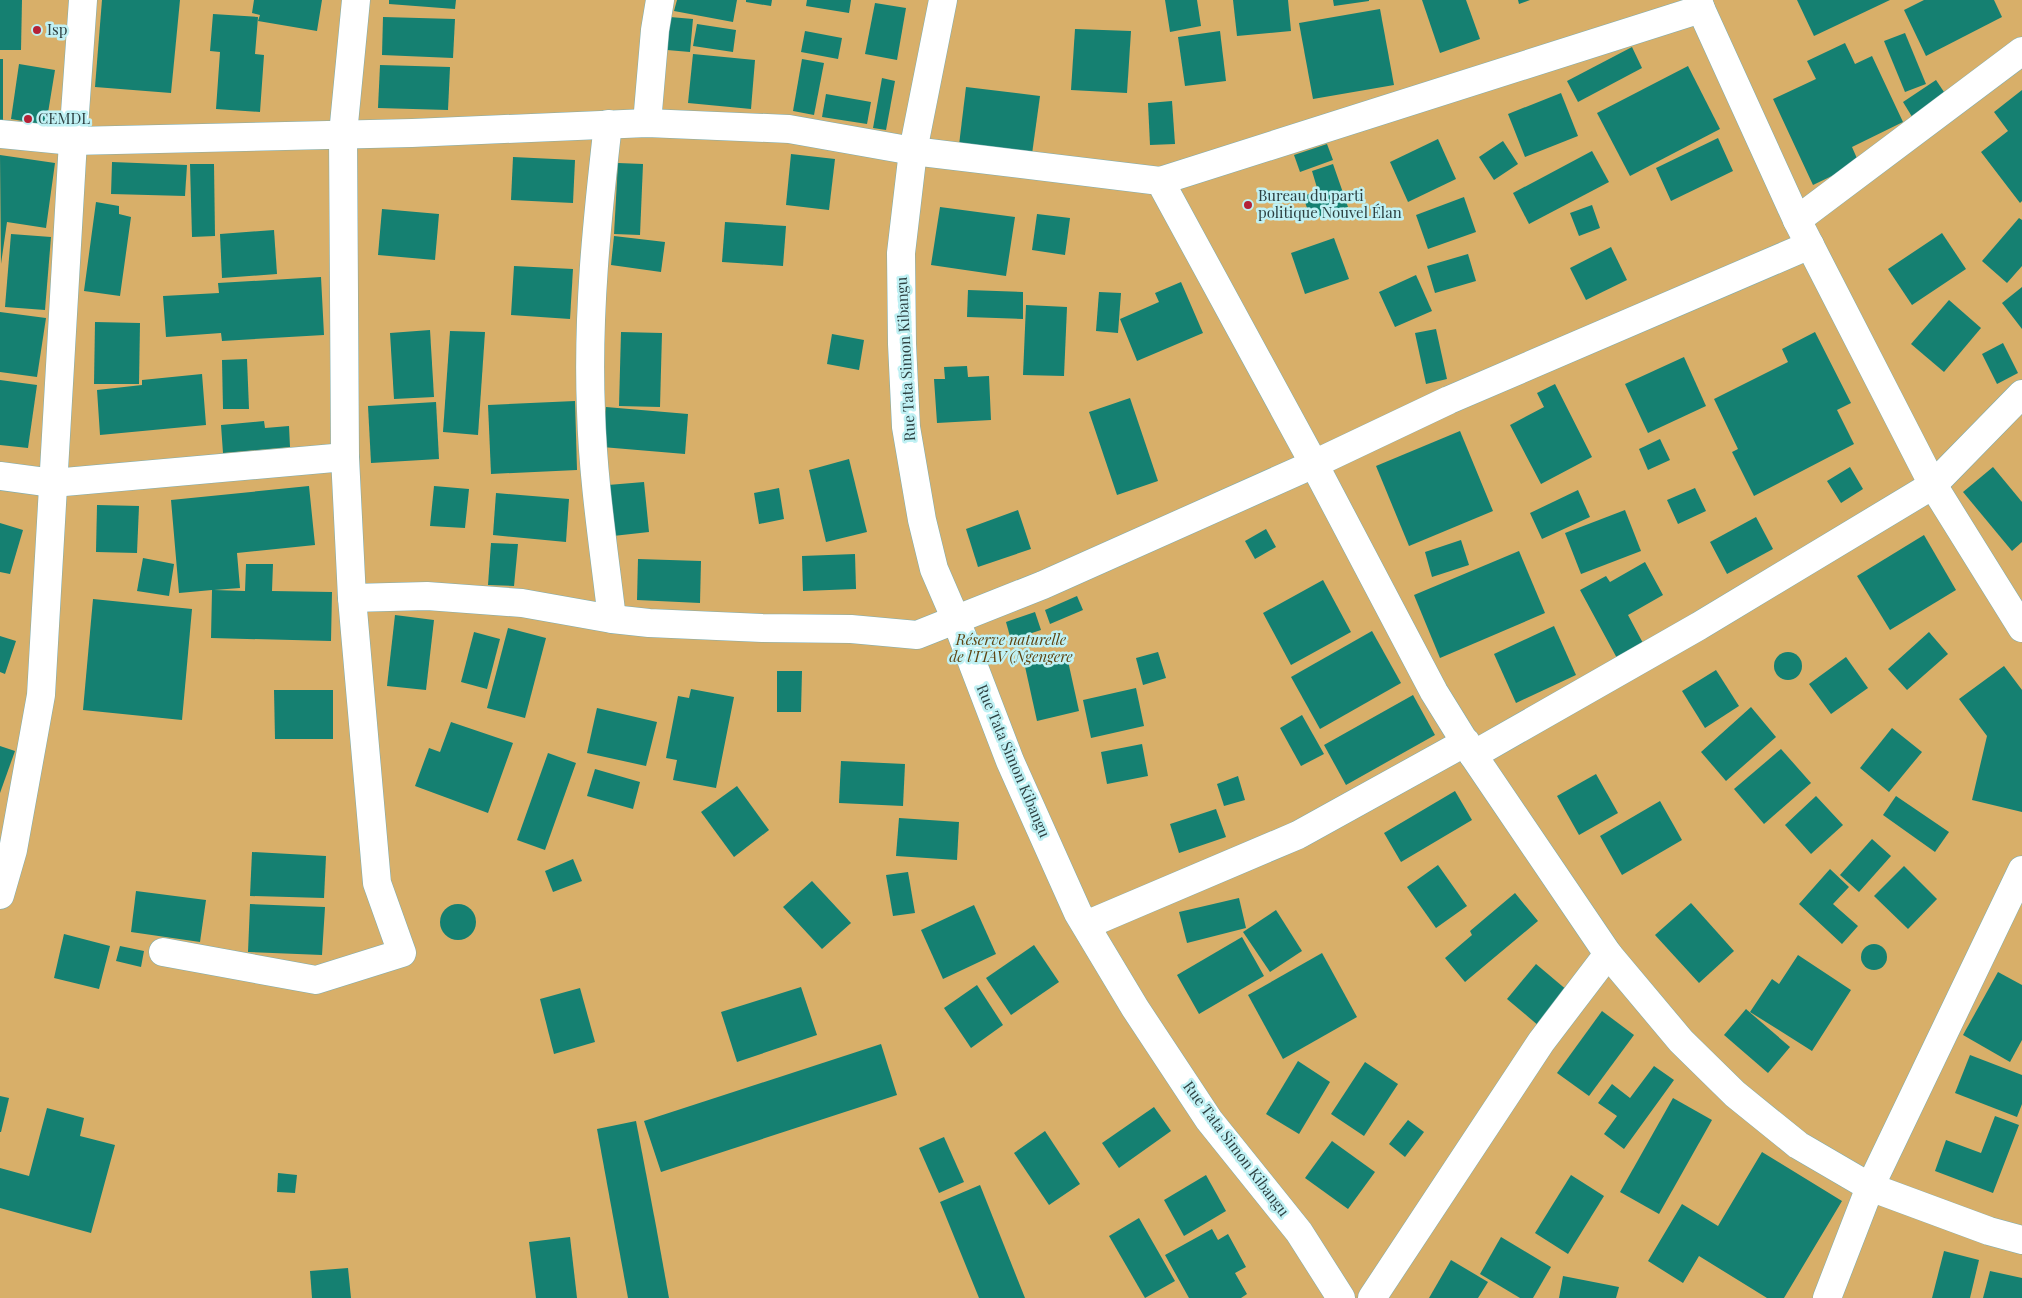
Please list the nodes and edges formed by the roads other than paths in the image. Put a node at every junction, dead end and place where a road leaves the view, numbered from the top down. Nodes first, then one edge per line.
1 (84, 0) edge
2 (356, 0) edge
3 (660, 0) edge
4 (943, 0) edge
5 (1699, 4) edge
6 (2022, 51) edge
7 (647, 123) junction
8 (608, 124) junction
9 (0, 134) edge
10 (343, 134) junction
11 (74, 141) junction
12 (912, 151) junction
13 (1160, 181) junction
14 (1796, 220) junction
15 (1810, 245) junction
16 (2022, 394) edge
17 (345, 457) junction
18 (1314, 464) junction
19 (0, 476) edge
20 (54, 483) junction
21 (1933, 485) junction
22 (352, 598) junction
23 (612, 619) junction
24 (956, 620) junction
25 (2022, 628) edge
26 (1470, 748) junction
27 (2022, 870) edge
28 (0, 895) edge
29 (1086, 925) junction
30 (163, 952) dead end
31 (1608, 954) junction
32 (1870, 1187) junction
33 (2022, 1240) edge
34 (1341, 1298) edge
35 (1372, 1298) edge
36 (1828, 1298) edge

1 - 11 street
2 - 10 street
3 - 7 street
4 - 12 street, Rue Tata Simon Kibangu
5 - 13 street
5 - 14 street
6 - 14 street
7 - 8 street
7 - 12 street
8 - 10 street
8 - 23 street
9 - 11 street
10 - 11 street
10 - 17 street
11 - 20 street
12 - 13 street
12 - 24 street, Rue Tata Simon Kibangu
13 - 18 street
14 - 15 street
15 - 18 street
15 - 21 street
16 - 21 street
17 - 20 street
17 - 22 street
18 - 24 street
18 - 26 street
19 - 20 street
20 - 28 street
21 - 25 street
21 - 26 street
22 - 23 street
22 - 30 street
23 - 24 street
24 - 29 street, Rue Tata Simon Kibangu
26 - 29 street
26 - 31 street
27 - 32 street
29 - 34 street, Rue Tata Simon Kibangu
31 - 32 street
31 - 35 street
32 - 33 street
32 - 36 street

